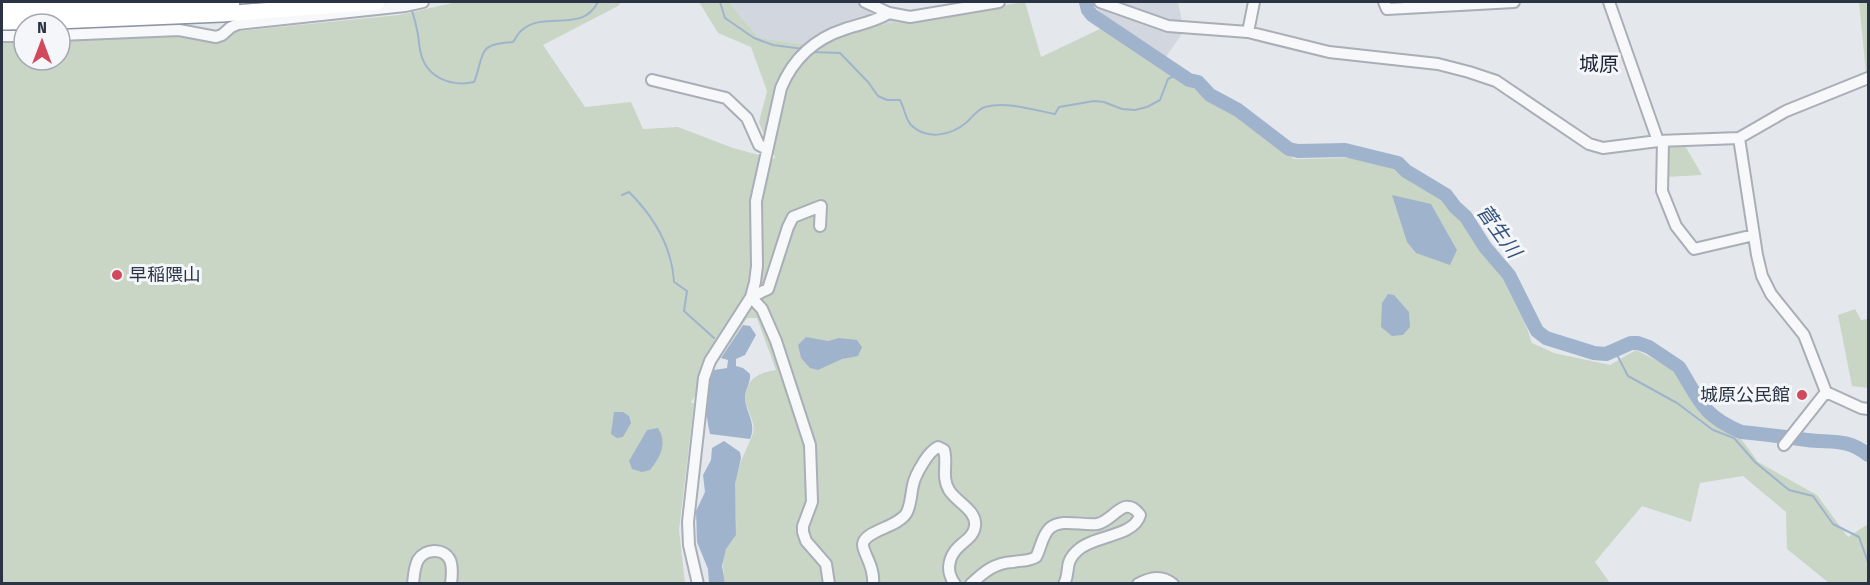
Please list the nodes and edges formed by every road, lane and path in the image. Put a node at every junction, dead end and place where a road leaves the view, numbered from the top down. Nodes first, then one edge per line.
1 (377, 2) edge
2 (421, 2) edge
3 (866, 2) edge
4 (999, 2) edge
5 (1100, 2) edge
6 (1254, 2) edge
7 (1384, 2) edge
8 (1514, 2) edge
9 (1609, 2) edge
10 (225, 6) edge
11 (2, 9) edge
12 (889, 13) junction
13 (2, 21) edge
14 (1248, 33) junction
15 (72, 34) edge
16 (1869, 78) edge
17 (652, 80) dead end
18 (1739, 138) junction
19 (1661, 141) junction
20 (767, 149) junction
21 (820, 226) dead end
22 (1754, 235) junction
23 (751, 297) junction
24 (1826, 392) junction
25 (1869, 409) edge
26 (1784, 445) dead end
27 (413, 584) edge
28 (451, 584) edge
29 (698, 584) edge
30 (829, 584) edge
31 (873, 584) edge
32 (955, 584) edge
33 (971, 584) edge
34 (1064, 584) edge
35 (1138, 584) edge
36 (1173, 584) edge

1 - 10 highway
2 - 15 street
3 - 12 street
4 - 12 street
5 - 14 street
6 - 14 street
7 - 8 street
9 - 19 street
10 - 11 highway
10 - 13 highway
12 - 20 street
14 - 19 street
16 - 18 street
17 - 20 street
18 - 19 street
18 - 22 street
19 - 22 street
20 - 23 street
21 - 23 street
22 - 24 street
23 - 29 street
23 - 30 street
24 - 25 street
24 - 26 street
27 - 28 street
31 - 32 street
33 - 34 street
35 - 36 street

